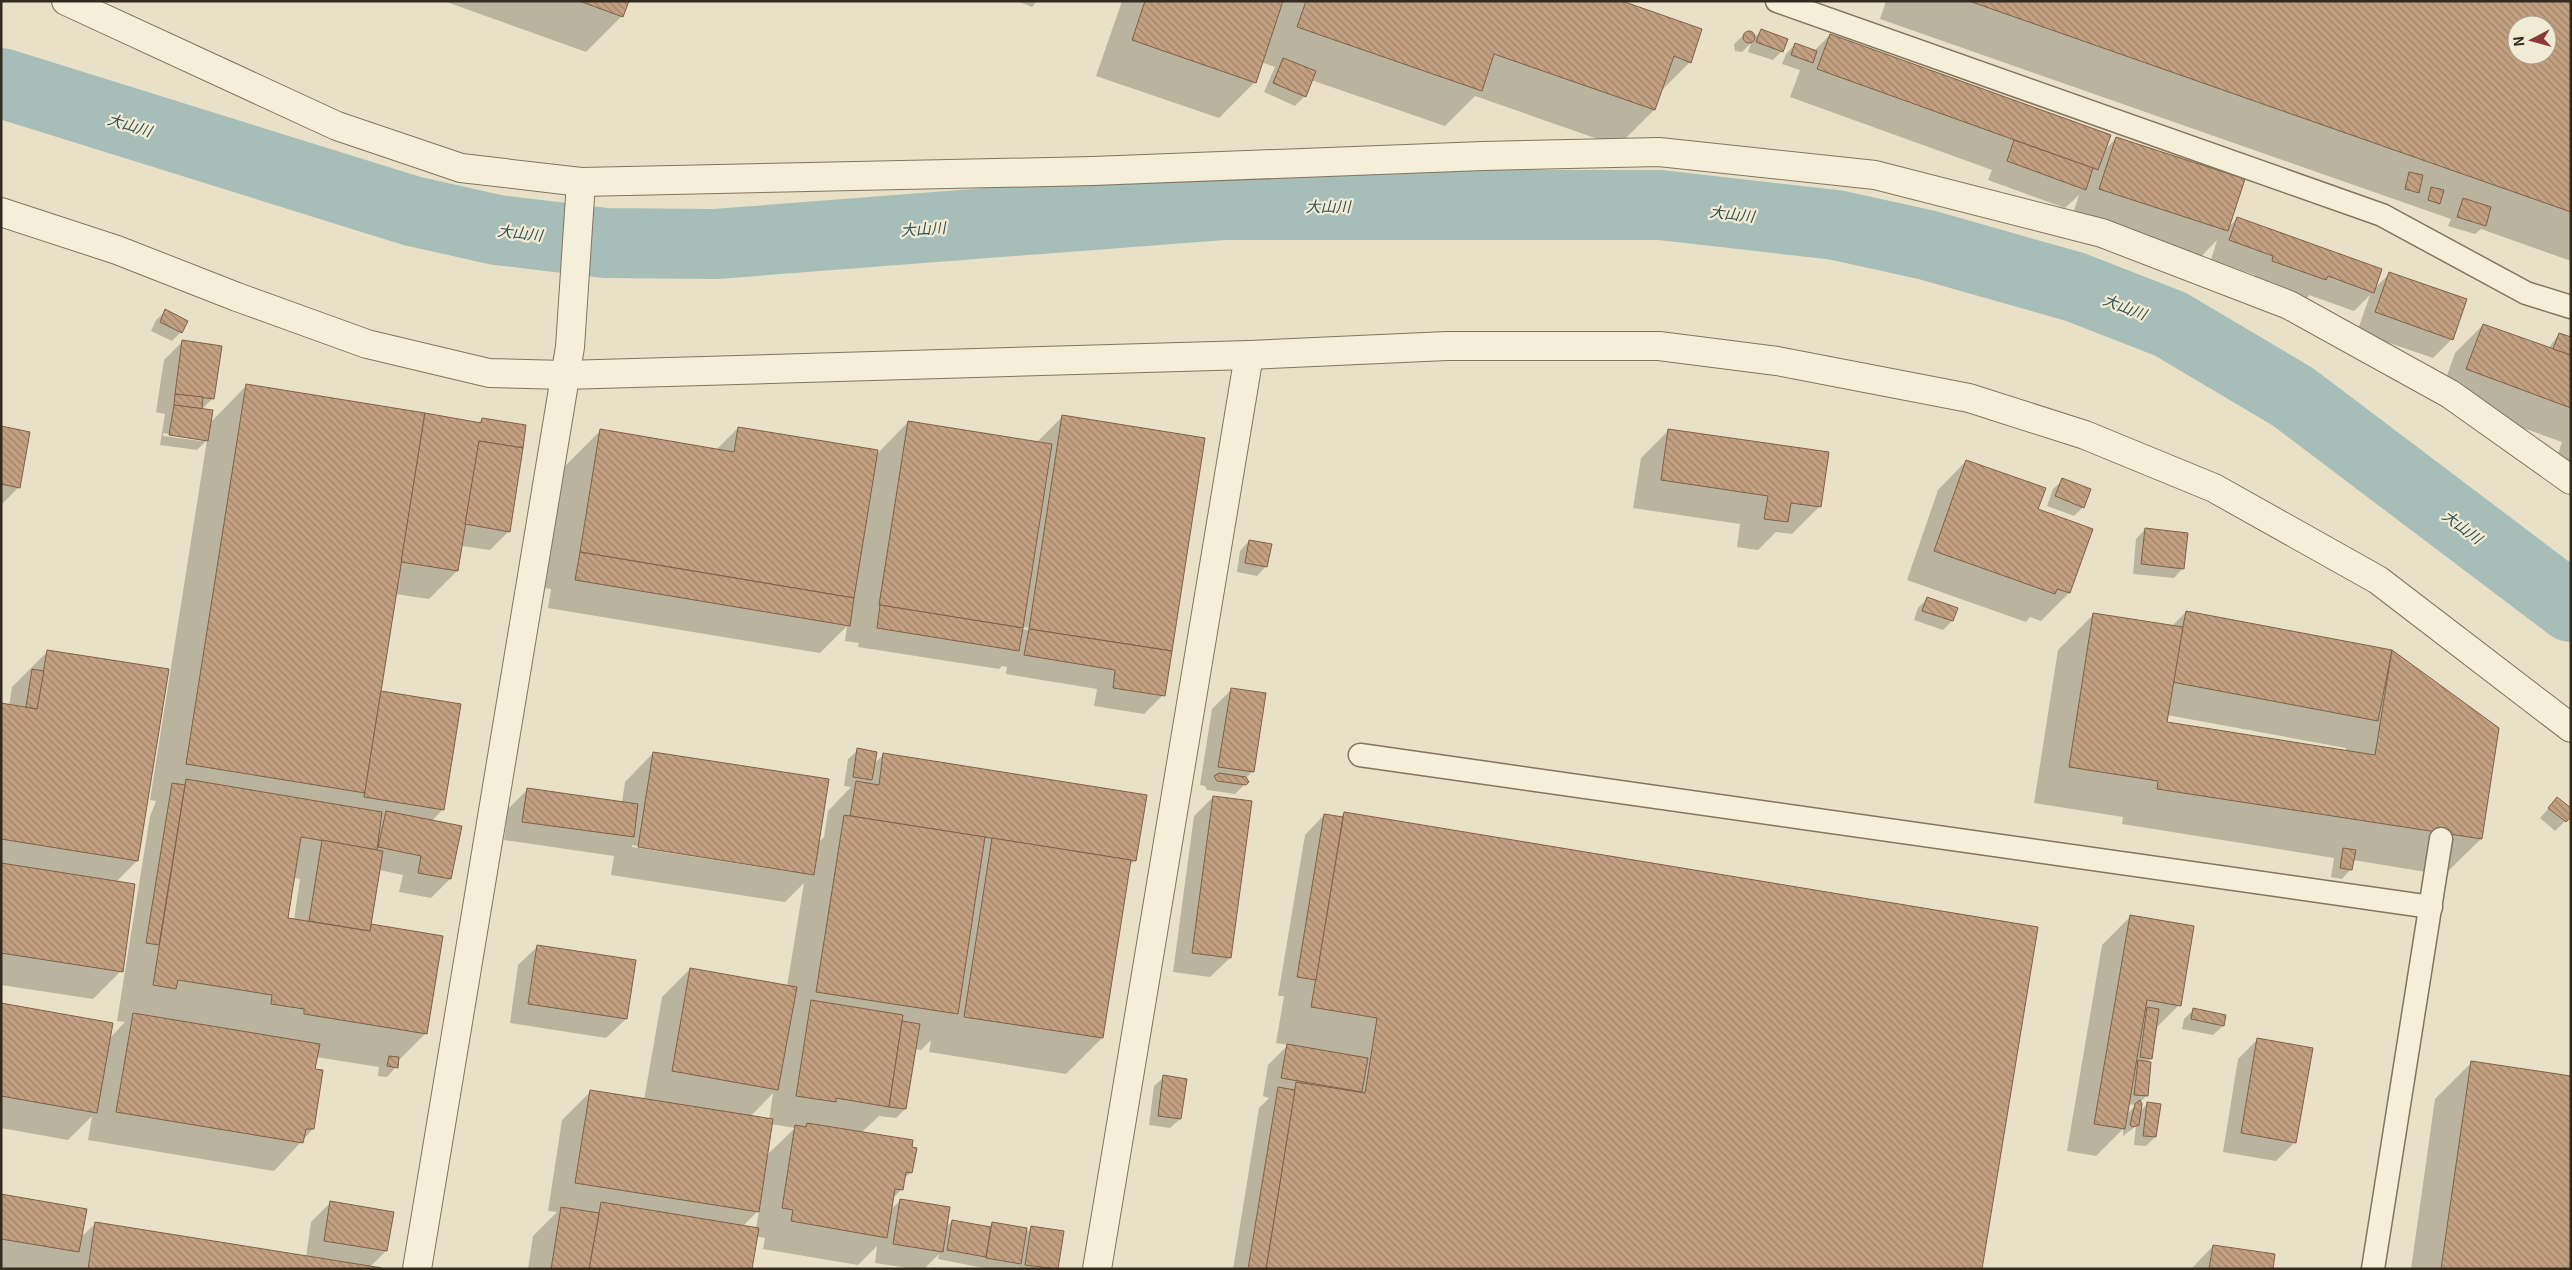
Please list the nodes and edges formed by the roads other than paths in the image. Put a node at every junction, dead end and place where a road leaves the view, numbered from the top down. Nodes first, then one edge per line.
1 (66, 1) edge
2 (1784, 2) edge
3 (580, 192) junction
4 (1, 212) edge
5 (2571, 307) edge
6 (1249, 355) junction
7 (564, 375) junction
8 (2571, 480) edge
9 (2571, 728) edge
10 (1360, 755) dead end
11 (2441, 839) dead end
12 (2431, 907) junction
13 (416, 1269) edge
14 (1097, 1269) edge
15 (2373, 1269) edge

1 - 3 street
2 - 5 lane
3 - 7 street
3 - 8 street
4 - 7 street
6 - 7 street
6 - 9 street
6 - 14 street
7 - 13 street
10 - 12 lane
11 - 12 lane
12 - 15 lane

